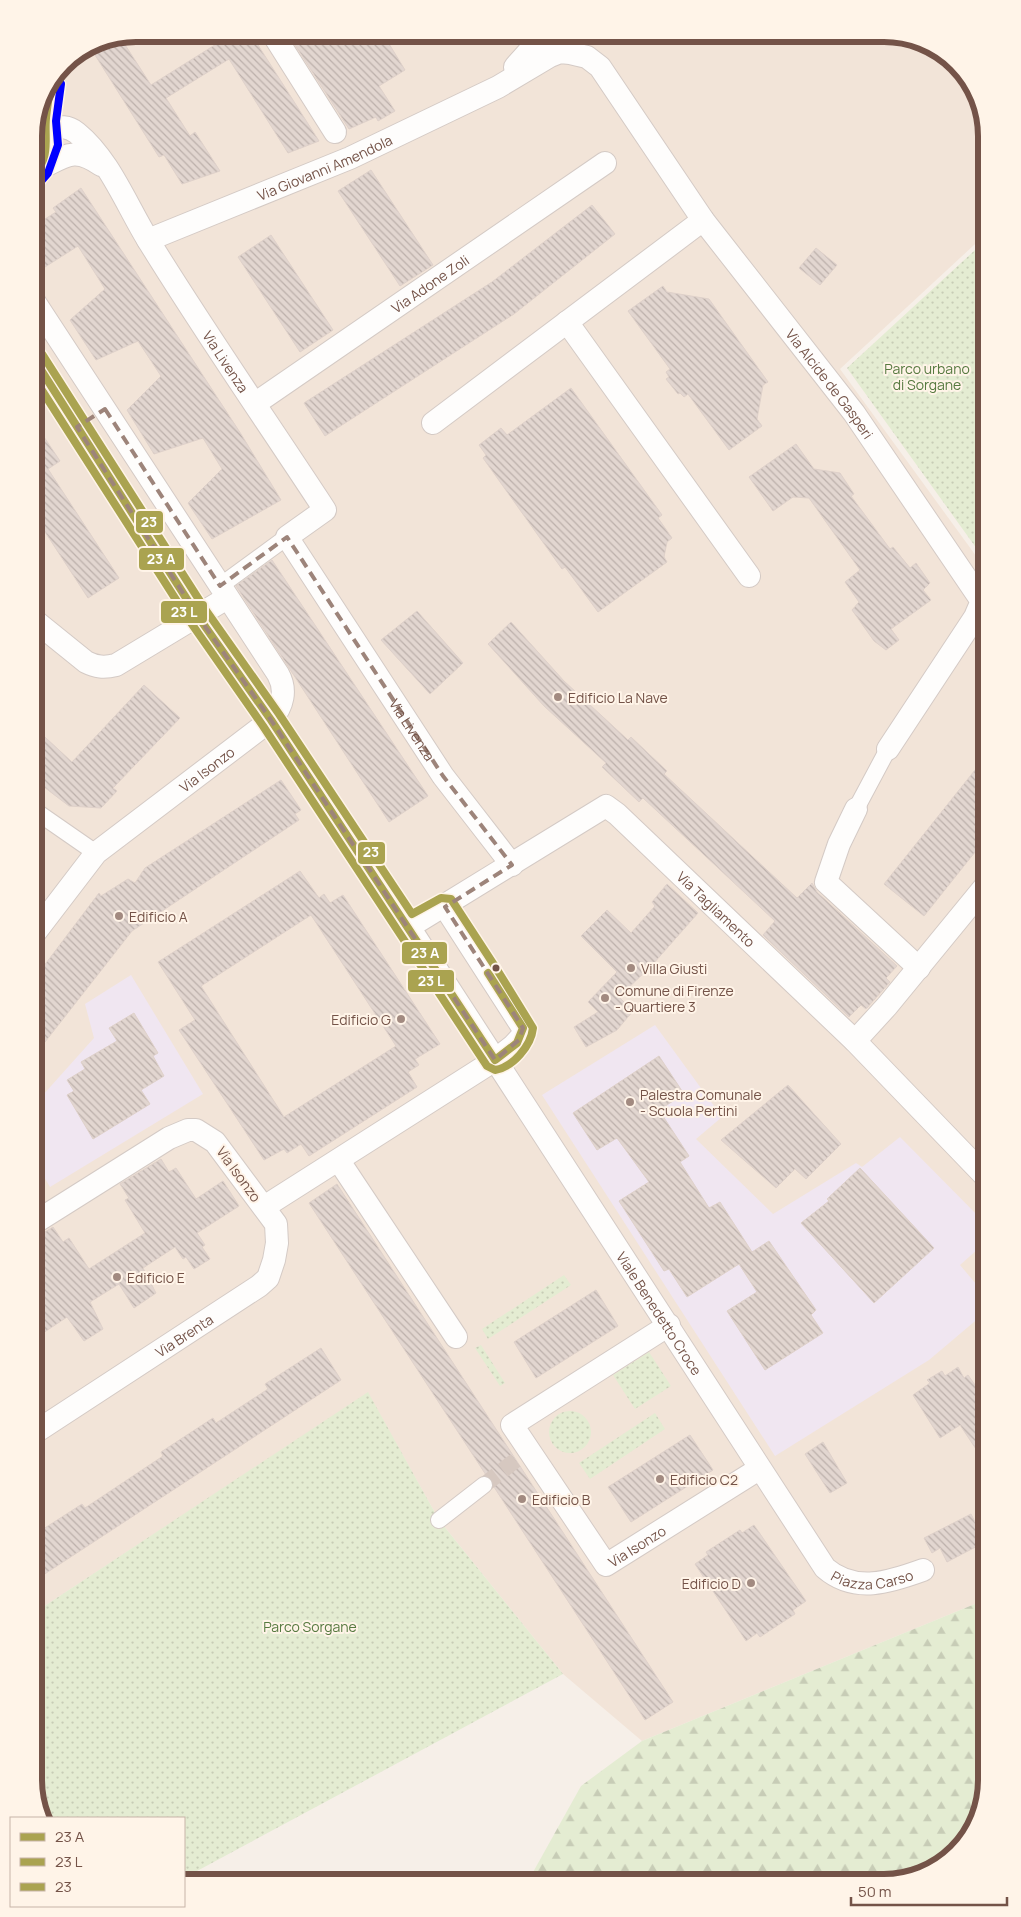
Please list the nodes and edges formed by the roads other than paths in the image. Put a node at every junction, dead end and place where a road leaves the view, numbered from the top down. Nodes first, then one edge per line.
1 (279, 43) edge
2 (538, 43) edge
3 (498, 87) junction
4 (44, 121) edge
5 (335, 132) dead end
6 (43, 159) edge
7 (605, 163) dead end
8 (43, 169) edge
9 (107, 169) junction
10 (702, 220) junction
11 (148, 240) junction
12 (43, 314) edge
13 (567, 322) junction
14 (43, 373) edge
15 (256, 403) junction
16 (104, 409) junction
17 (433, 423) dead end
18 (77, 427) junction
19 (287, 537) junction
20 (749, 576) dead end
21 (224, 592) junction
22 (978, 594) edge
23 (978, 609) edge
24 (197, 615) junction
25 (43, 627) edge
26 (271, 720) junction
27 (888, 749) joint
28 (856, 809) joint
29 (43, 816) edge
30 (96, 853) junction
31 (512, 865) junction
32 (978, 895) edge
33 (445, 907) junction
34 (43, 923) edge
35 (409, 927) junction
36 (919, 968) junction
37 (855, 1041) junction
38 (495, 1060) junction
39 (339, 1160) junction
40 (978, 1169) edge
41 (264, 1207) junction
42 (42, 1218) edge
43 (669, 1325) junction
44 (456, 1337) dead end
45 (42, 1428) edge
46 (759, 1468) junction
47 (484, 1485) tunnel mouth
48 (439, 1520) dead end
49 (825, 1568) joint
50 (923, 1570) dead end

1 - 5 street
2 - 3 street
3 - 10 street, Via Alcide de Gasperi
3 - 11 street, Via Giovanni Amendola
4 - 6 street
4 - 9 street, Via Livenza
7 - 15 street, Via Adone Zoli
8 - 9 street, Via Livenza
9 - 11 street, Via Livenza
10 - 13 street
10 - 22 street, Via Alcide de Gasperi
11 - 15 street, Via Livenza
12 - 16 street
13 - 17 street
13 - 20 street
14 - 18 street, Viale Benedetto Croce
15 - 19 street, Via Livenza
16 - 18 street
16 - 21 street
18 - 24 street, Viale Benedetto Croce
19 - 21 street, Via Livenza
19 - 31 street, Via Livenza
21 - 24 street
21 - 26 street
23 - 27 street, Via Alcide de Gasperi
24 - 25 street
24 - 26 street, Viale Benedetto Croce
26 - 30 street, Via Isonzo
26 - 35 street, Viale Benedetto Croce
27 - 28 street, Via Alcide de Gasperi
28 - 36 street
29 - 30 street
30 - 34 street, Via Isonzo
31 - 33 street, Via Tagliamento
31 - 37 street, Via Tagliamento
32 - 36 street
33 - 35 street, Via Tagliamento
33 - 38 street
35 - 38 street, Viale Benedetto Croce
36 - 37 street
37 - 40 street, Via Tagliamento
38 - 39 street, Via Isonzo
38 - 43 street, Viale Benedetto Croce
39 - 41 street, Via Isonzo
39 - 44 street
41 - 42 street, Via Isonzo
41 - 45 street, Via Brenta
43 - 46 street, Viale Benedetto Croce
43 - 46 street, Via Isonzo
46 - 49 street, Viale Benedetto Croce
47 - 48 street
49 - 50 street, Piazza Carso

